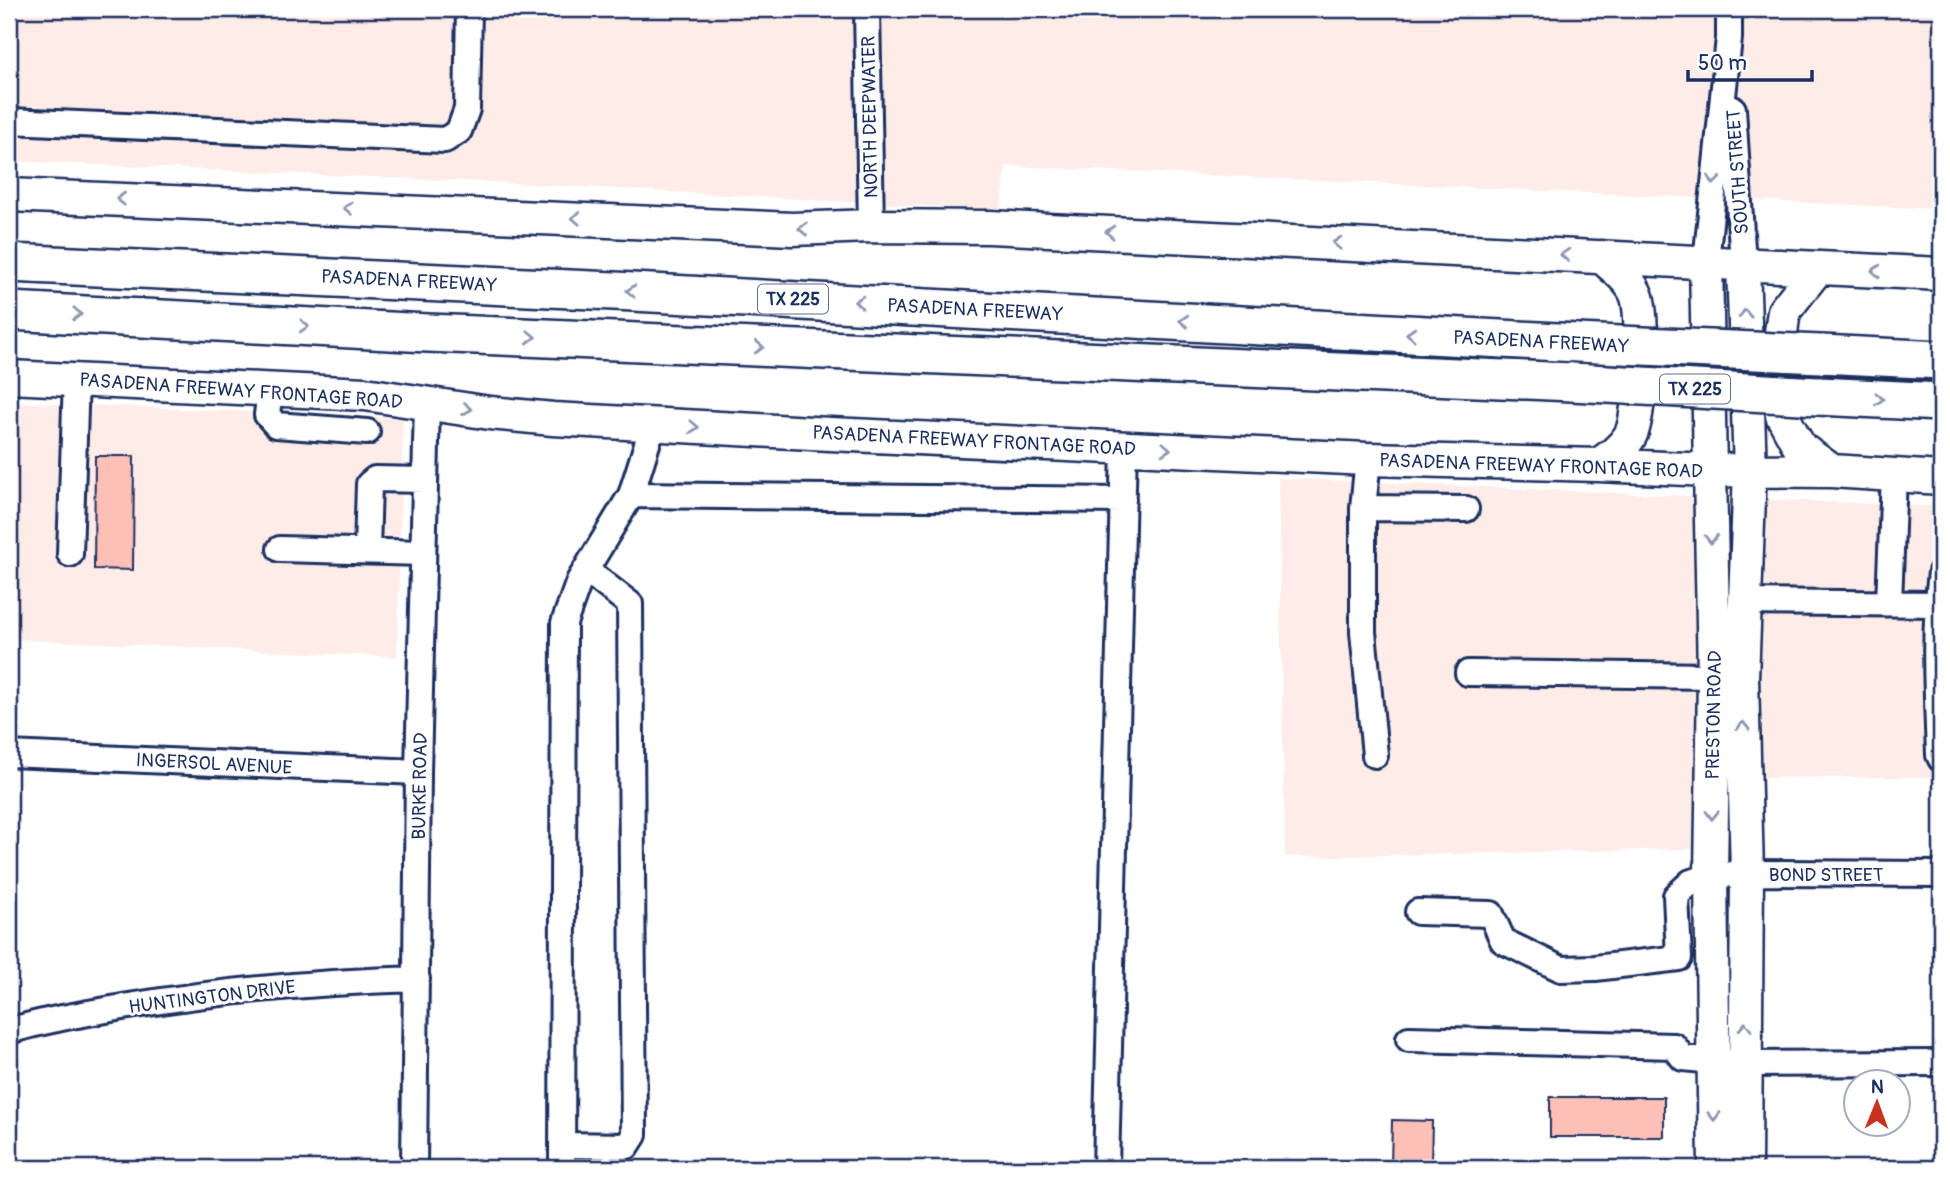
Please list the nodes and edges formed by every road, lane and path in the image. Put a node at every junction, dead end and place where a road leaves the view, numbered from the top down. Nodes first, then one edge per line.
1 (469, 9) edge
2 (867, 9) edge
3 (1729, 9) edge
4 (1729, 38) junction
5 (9, 121) edge
6 (9, 195) edge
7 (871, 226) junction
8 (1602, 257) junction
9 (1706, 262) junction
10 (9, 264) edge
11 (1743, 264) junction
12 (1817, 269) junction
13 (1941, 274) edge
14 (9, 311) edge
15 (1941, 360) edge
16 (9, 377) edge
17 (76, 379) junction
18 (270, 388) junction
19 (326, 392) junction
20 (1941, 402) edge
21 (427, 403) junction
22 (653, 425) junction
23 (322, 429) junction
24 (367, 432) dead end
25 (1124, 447) junction
26 (1368, 459) junction
27 (1598, 465) junction
28 (1709, 470) junction
29 (1750, 471) junction
30 (1832, 471) junction
31 (1894, 475) junction
32 (1941, 478) edge
33 (425, 480) junction
34 (631, 495) junction
35 (1123, 500) junction
36 (1363, 508) junction
37 (1466, 509) dead end
38 (279, 549) dead end
39 (367, 551) junction
40 (423, 552) junction
41 (70, 554) dead end
42 (586, 570) junction
43 (1941, 572) edge
44 (1744, 602) junction
45 (1889, 603) junction
46 (1937, 604) junction
47 (1468, 673) dead end
48 (1728, 677) junction
49 (9, 754) edge
50 (1375, 755) dead end
51 (1941, 759) edge
52 (418, 772) junction
53 (1747, 873) junction
54 (1941, 874) edge
55 (1711, 876) junction
56 (1418, 912) dead end
57 (417, 979) junction
58 (9, 1031) edge
59 (1409, 1039) dead end
60 (1713, 1062) junction
61 (1941, 1063) edge
62 (1745, 1064) junction
63 (562, 1157) edge
64 (414, 1168) edge
65 (1106, 1168) edge
66 (1715, 1168) edge
67 (1745, 1168) edge

1 - 5 street
2 - 7 street, NORTH DEEPWATER
3 - 4 street
4 -> 9 street
4 - 11 street, SOUTH STREET
7 -> 6 main road
8 -> 7 main road
8 - 9 main road
8 - 27 main road
9 - 11 main road
9 - 28 main road, PRESTON ROAD
15 -> 10 highway, PASADENA FREEWAY / TX 225, bridge
11 - 12 main road
29 -> 11 main road, PRESTON ROAD
13 -> 12 main road
12 - 30 main road
14 -> 20 highway, PASADENA FREEWAY / TX 225, bridge
16 - 17 main road, PASADENA FREEWAY FRONTAGE ROAD
17 - 18 main road, PASADENA FREEWAY FRONTAGE ROAD
17 - 41 street
18 - 19 main road, PASADENA FREEWAY FRONTAGE ROAD
18 - 23 street
19 - 21 main road, PASADENA FREEWAY FRONTAGE ROAD
19 - 23 street
21 -> 22 main road, PASADENA FREEWAY FRONTAGE ROAD
21 - 33 street, BURKE ROAD
22 -> 25 main road, PASADENA FREEWAY FRONTAGE ROAD
22 - 34 street
23 - 24 street
25 -> 26 main road, PASADENA FREEWAY FRONTAGE ROAD
25 - 35 street
26 - 27 main road, PASADENA FREEWAY FRONTAGE ROAD
26 - 36 street
27 - 28 main road, PASADENA FREEWAY FRONTAGE ROAD
28 - 29 main road, PASADENA FREEWAY FRONTAGE ROAD
28 -> 48 main road, PRESTON ROAD
29 - 30 main road, PASADENA FREEWAY FRONTAGE ROAD
29 - 44 main road, PRESTON ROAD
30 - 31 main road, PASADENA FREEWAY FRONTAGE ROAD
31 - 32 main road, PASADENA FREEWAY FRONTAGE ROAD
31 - 45 street
33 - 39 street
33 - 40 street, BURKE ROAD
34 - 35 street
34 - 42 street
35 - 65 street
36 - 37 street
36 - 50 street
38 - 39 street
39 - 40 street
40 - 52 street, BURKE ROAD
42 - 63 street
42 - 63 street
43 - 46 street
44 - 45 street
44 - 48 main road, PRESTON ROAD
45 - 46 street
46 - 51 street
47 - 48 street
53 -> 48 main road, PRESTON ROAD
48 -> 55 main road, PRESTON ROAD
49 - 52 street, INGERSOL AVENUE
52 - 57 street, BURKE ROAD
53 - 54 street, BOND STREET
53 - 55 street, BOND STREET
62 -> 53 main road, PRESTON ROAD
55 - 56 street
55 - 60 main road, PRESTON ROAD
57 - 58 street, HUNTINGTON DRIVE
57 - 64 street, BURKE ROAD
59 - 60 street
60 - 62 street
60 -> 66 main road, PRESTON ROAD
61 - 62 street
62 - 67 main road, PRESTON ROAD

